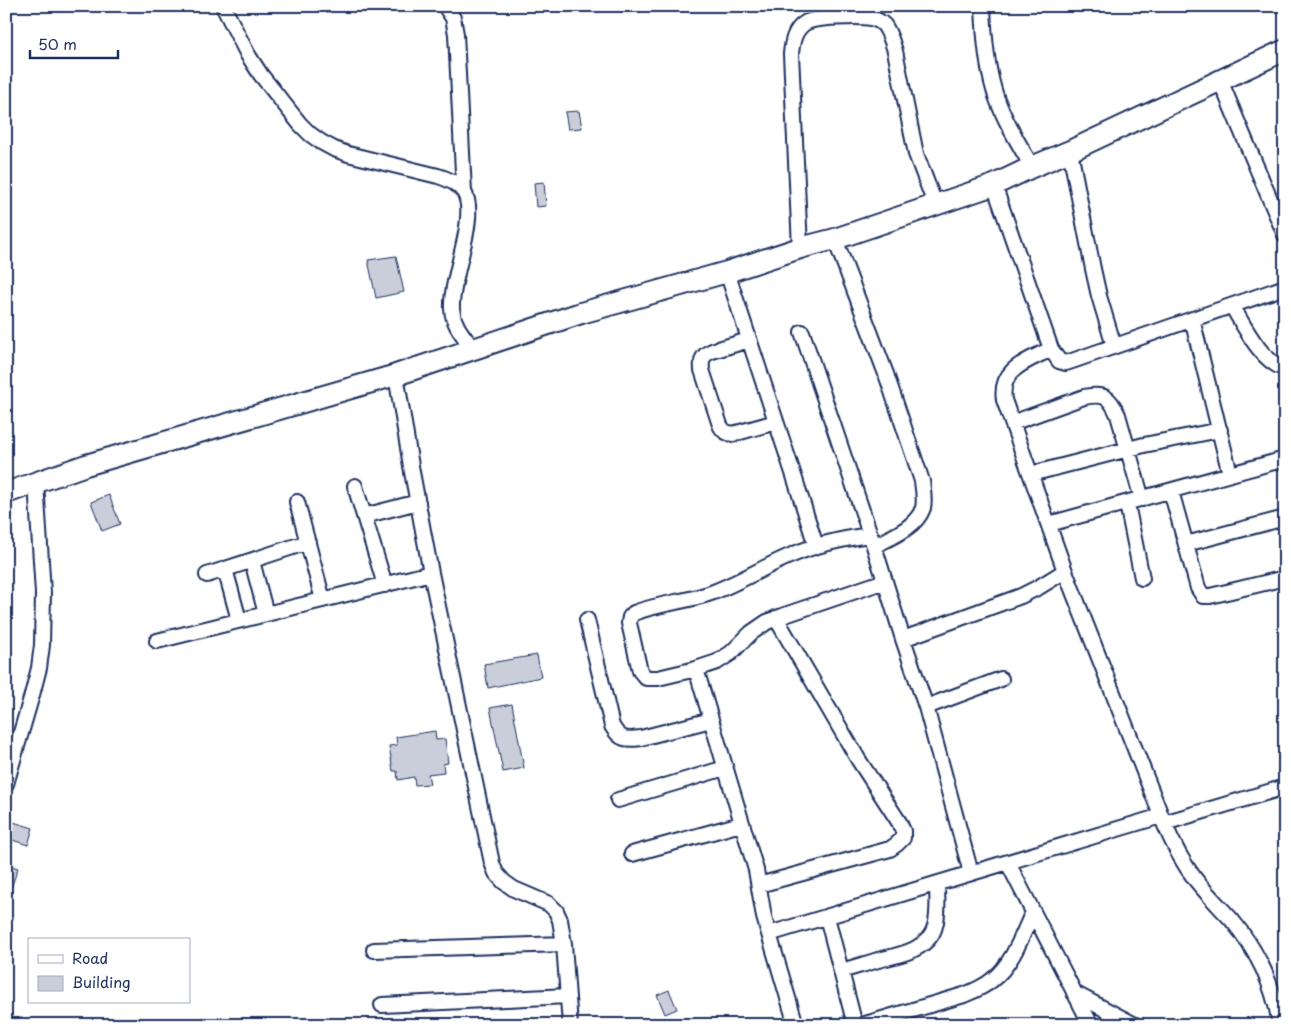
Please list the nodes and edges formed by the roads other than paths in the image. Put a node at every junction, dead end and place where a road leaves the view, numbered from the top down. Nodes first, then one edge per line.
1 (224, 6) edge
2 (445, 6) edge
3 (983, 6) edge
4 (1285, 50) edge
5 (1220, 80) junction
6 (1070, 151) junction
7 (1032, 166) junction
8 (994, 185) junction
9 (464, 192) junction
10 (935, 204) junction
11 (1285, 234) edge
12 (835, 239) junction
13 (800, 248) junction
14 (726, 272) junction
15 (1285, 287) edge
16 (1232, 306) junction
17 (1192, 319) junction
18 (802, 332) dead end
19 (749, 340) junction
20 (1114, 346) junction
21 (473, 349) junction
22 (1051, 349) junction
23 (1285, 368) edge
24 (396, 374) junction
25 (776, 422) junction
26 (1012, 423) junction
27 (1220, 430) junction
28 (1128, 449) junction
29 (1285, 459) edge
30 (1031, 474) junction
31 (1230, 474) junction
32 (36, 482) junction
33 (355, 486) dead end
34 (1171, 491) junction
35 (6, 493) edge
36 (1142, 499) junction
37 (297, 502) dead end
38 (418, 502) junction
39 (1127, 504) junction
40 (364, 516) junction
41 (1285, 518) edge
42 (1049, 524) junction
43 (872, 540) junction
44 (308, 542) junction
45 (1186, 544) junction
46 (816, 546) junction
47 (252, 561) junction
48 (225, 569) junction
49 (1065, 571) junction
50 (431, 573) junction
51 (207, 575) dead end
52 (1142, 578) dead end
53 (1285, 578) edge
54 (885, 581) junction
55 (385, 585) junction
56 (323, 600) junction
57 (266, 614) junction
58 (776, 618) junction
59 (239, 620) junction
60 (587, 620) dead end
61 (903, 638) junction
62 (157, 640) dead end
63 (696, 669) junction
64 (1001, 679) dead end
65 (926, 707) junction
66 (711, 720) junction
67 (725, 768) junction
68 (6, 784) edge
69 (1285, 787) edge
70 (618, 800) dead end
71 (1162, 820) junction
72 (742, 824) junction
73 (632, 854) dead end
74 (1008, 863) junction
75 (971, 873) junction
76 (937, 884) junction
77 (759, 885) junction
78 (1033, 912) junction
79 (827, 917) junction
80 (769, 934) junction
81 (564, 944) junction
82 (374, 950) dead end
83 (841, 971) junction
84 (1074, 992) junction
85 (568, 996) junction
86 (382, 1005) dead end
87 (570, 1025) edge
88 (796, 1025) edge
89 (855, 1025) edge
90 (862, 1025) edge
91 (1091, 1025) edge
92 (1135, 1025) edge
93 (1280, 1025) edge

1 - 9 street
2 - 9 street
3 - 7 street
4 - 5 street
5 - 6 street
5 - 11 street
6 - 7 street
6 - 20 street
7 - 8 street
8 - 10 street
8 - 22 street
9 - 21 street
10 - 12 street
10 - 13 street
12 - 13 street
12 - 43 street
13 - 14 street
14 - 19 street
14 - 21 street
15 - 16 street
16 - 17 street
16 - 23 street
17 - 20 street
17 - 27 street
18 - 43 street
19 - 25 street
19 - 25 street
20 - 22 street
21 - 24 street
22 - 26 street
24 - 32 street
24 - 38 street
25 - 46 street
26 - 28 street
26 - 30 street
27 - 28 street
27 - 31 street
28 - 30 street
28 - 36 street
29 - 31 street
30 - 42 street
31 - 34 street
32 - 35 street
32 - 68 street
33 - 40 street
34 - 36 street
34 - 45 street
36 - 39 street
37 - 44 street
38 - 40 street
38 - 50 street
39 - 42 street
39 - 52 street
40 - 55 street
41 - 45 street
42 - 49 street
43 - 46 street
43 - 54 street
44 - 47 street
44 - 56 street
45 - 53 street
46 - 63 street
47 - 48 street
47 - 57 street
48 - 51 street
48 - 59 street
49 - 61 street
49 - 71 street
50 - 55 street
50 - 81 street
54 - 58 street
54 - 61 street
55 - 56 street
56 - 57 street
57 - 59 street
58 - 63 street
58 - 77 street
59 - 62 street
60 - 66 street
61 - 65 street
63 - 66 street
64 - 65 street
65 - 75 street
66 - 67 street
67 - 70 street
67 - 72 street
69 - 71 street
71 - 74 street
71 - 93 street
72 - 73 street
72 - 77 street
74 - 75 street
74 - 78 street
75 - 76 street
76 - 79 street
76 - 83 street
77 - 80 street
78 - 84 street
78 - 90 street
79 - 80 street
79 - 83 street
80 - 88 street
81 - 82 street
81 - 85 street
83 - 89 street
84 - 91 street
84 - 92 street
85 - 86 street
85 - 87 street

